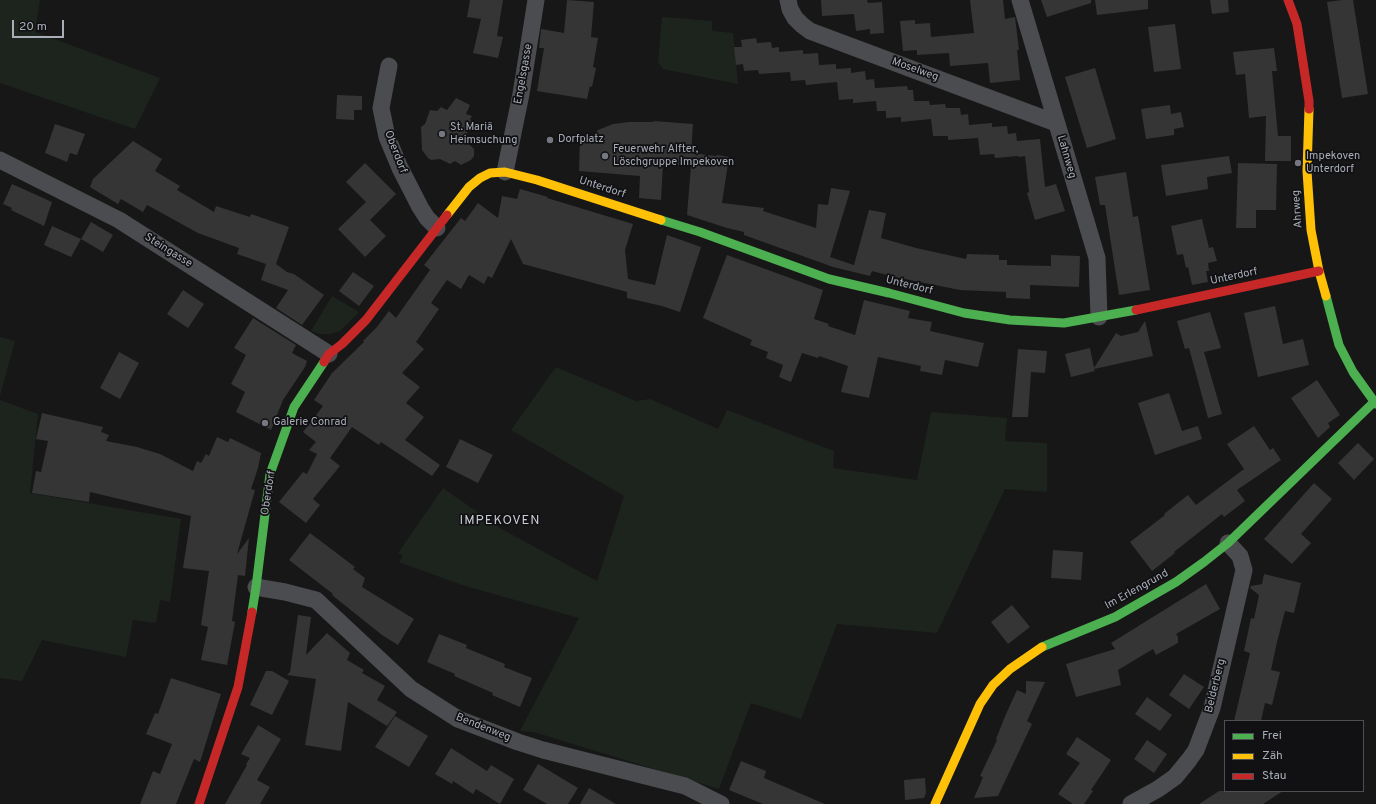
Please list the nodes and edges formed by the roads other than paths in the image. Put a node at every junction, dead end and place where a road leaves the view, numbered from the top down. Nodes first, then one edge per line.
1 (536, 0) edge
2 (788, 0) edge
3 (1020, 0) edge
4 (1288, 0) edge
5 (389, 66) dead end
6 (1056, 123) junction
7 (0, 160) edge
8 (505, 172) junction
9 (437, 228) junction
10 (1319, 271) junction
11 (1099, 316) junction
12 (329, 354) junction
13 (1375, 403) edge
14 (1228, 543) junction
15 (256, 587) junction
16 (199, 804) edge
17 (721, 804) edge
18 (935, 804) edge
19 (1131, 804) edge

1 - 8 street, Engelsgasse
2 - 6 street, Moselweg
3 - 6 street, Lahnweg
4 - 10 street, Ahrweg
5 - 9 street, Oberdorf
6 - 11 street, Lahnweg
7 - 12 street, Steingasse
8 - 9 street, Oberdorf
8 - 11 street, Unterdorf
9 - 12 street, Oberdorf
10 - 11 street, Unterdorf
10 - 13 street, Ahrweg
12 - 15 street, Oberdorf
13 - 14 street, Im Erlengrund
14 - 18 street, Im Erlengrund
14 - 19 street, Belderberg
15 - 16 street, Oberdorf
15 - 17 street, Bendenweg

